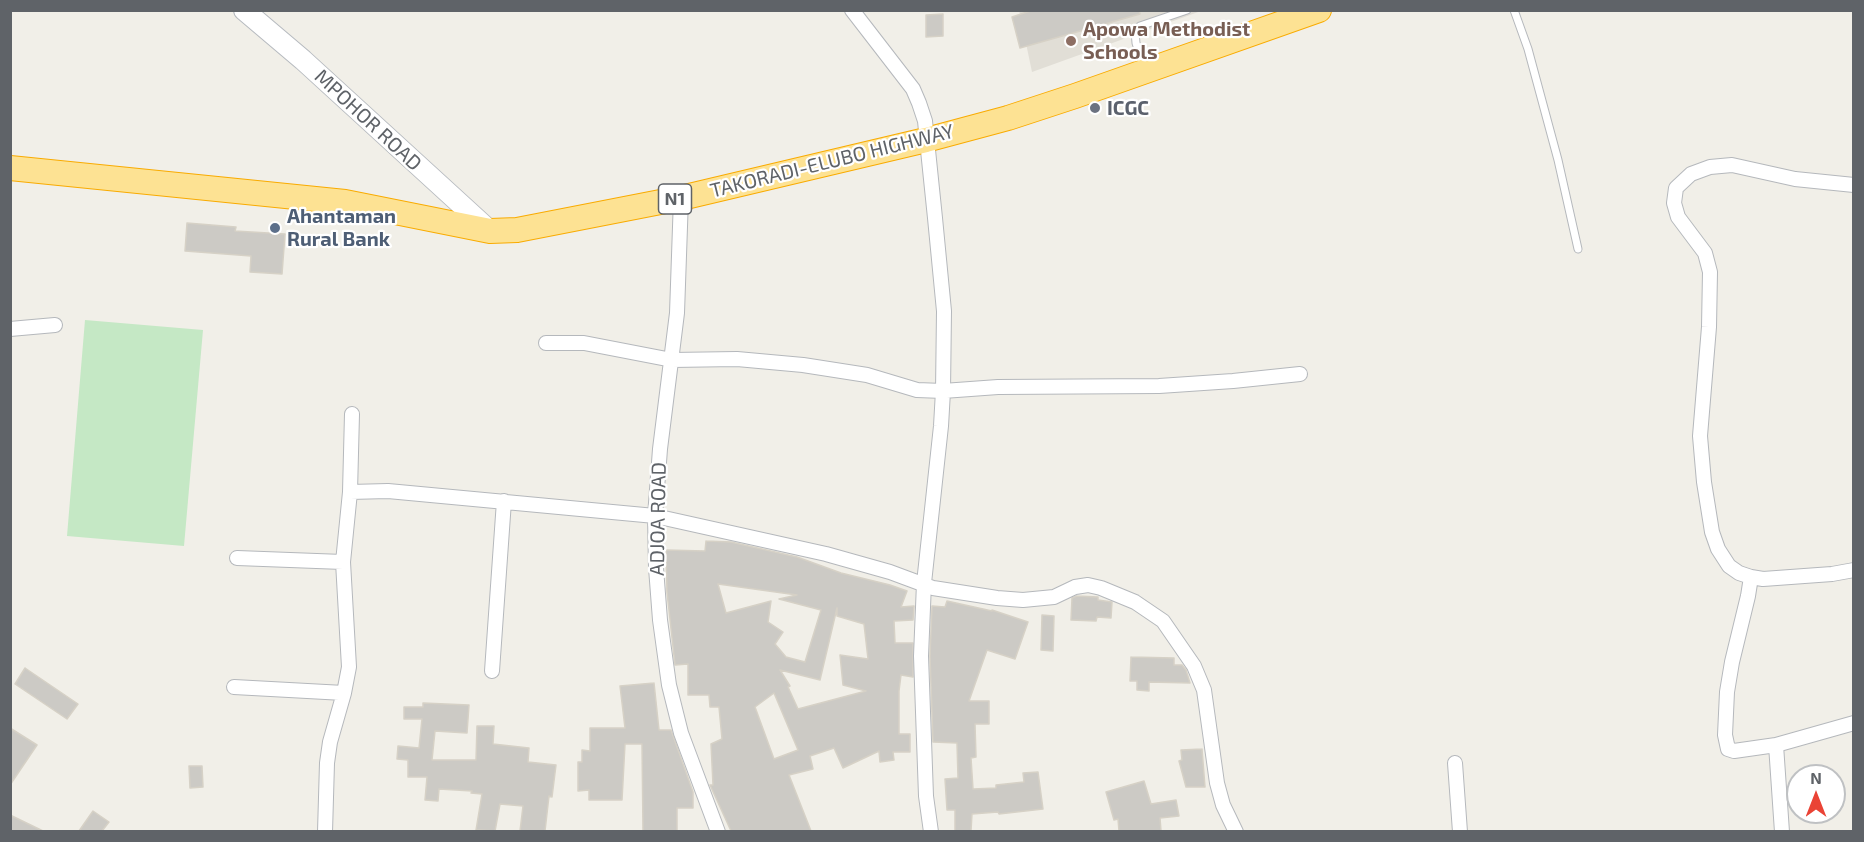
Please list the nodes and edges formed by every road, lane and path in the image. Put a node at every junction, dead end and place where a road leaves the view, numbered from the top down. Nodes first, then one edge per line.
1 (244, 10) edge
2 (852, 10) edge
3 (1187, 10) edge
4 (1318, 10) edge
5 (1514, 10) edge
6 (1145, 71) junction
7 (926, 140) junction
8 (10, 168) edge
9 (1854, 185) edge
10 (681, 198) junction
11 (490, 231) junction
12 (1578, 249) dead end
13 (55, 325) dead end
14 (10, 329) edge
15 (546, 344) dead end
16 (672, 360) junction
17 (1300, 374) dead end
18 (943, 391) junction
19 (352, 414) dead end
20 (350, 492) junction
21 (504, 501) junction
22 (655, 516) junction
23 (237, 558) dead end
24 (343, 562) junction
25 (1854, 570) edge
26 (1751, 577) junction
27 (924, 583) junction
28 (492, 671) dead end
29 (234, 687) dead end
30 (344, 693) junction
31 (1854, 723) edge
32 (1776, 745) junction
33 (1455, 763) dead end
34 (325, 831) edge
35 (718, 831) edge
36 (931, 831) edge
37 (1236, 831) edge
38 (1460, 831) edge
39 (1782, 831) edge

1 - 11 main road, MPOHOR ROAD
2 - 7 street
3 - 6 lane
4 - 6 highway, TAKORADI-ELUBO HIGHWAY / N1
5 - 12 lane
6 - 7 highway, TAKORADI-ELUBO HIGHWAY / N1
7 - 10 highway, TAKORADI-ELUBO HIGHWAY / N1
7 - 18 street
8 - 11 highway, TAKORADI-ELUBO HIGHWAY / N1
9 - 26 street
10 - 11 highway, TAKORADI-ELUBO HIGHWAY / N1
10 - 16 street, ADJOA ROAD
13 - 14 street
15 - 16 street
16 - 18 street
16 - 22 street, ADJOA ROAD
17 - 18 street
18 - 27 street
19 - 20 street
20 - 21 street
20 - 24 street
21 - 22 street
21 - 28 street
22 - 27 street
22 - 35 street, ADJOA ROAD
23 - 24 street
24 - 30 street
25 - 26 street
26 - 32 street
27 - 36 street
27 - 37 street
29 - 30 street
30 - 34 street
31 - 32 street
32 - 39 street
33 - 38 street

